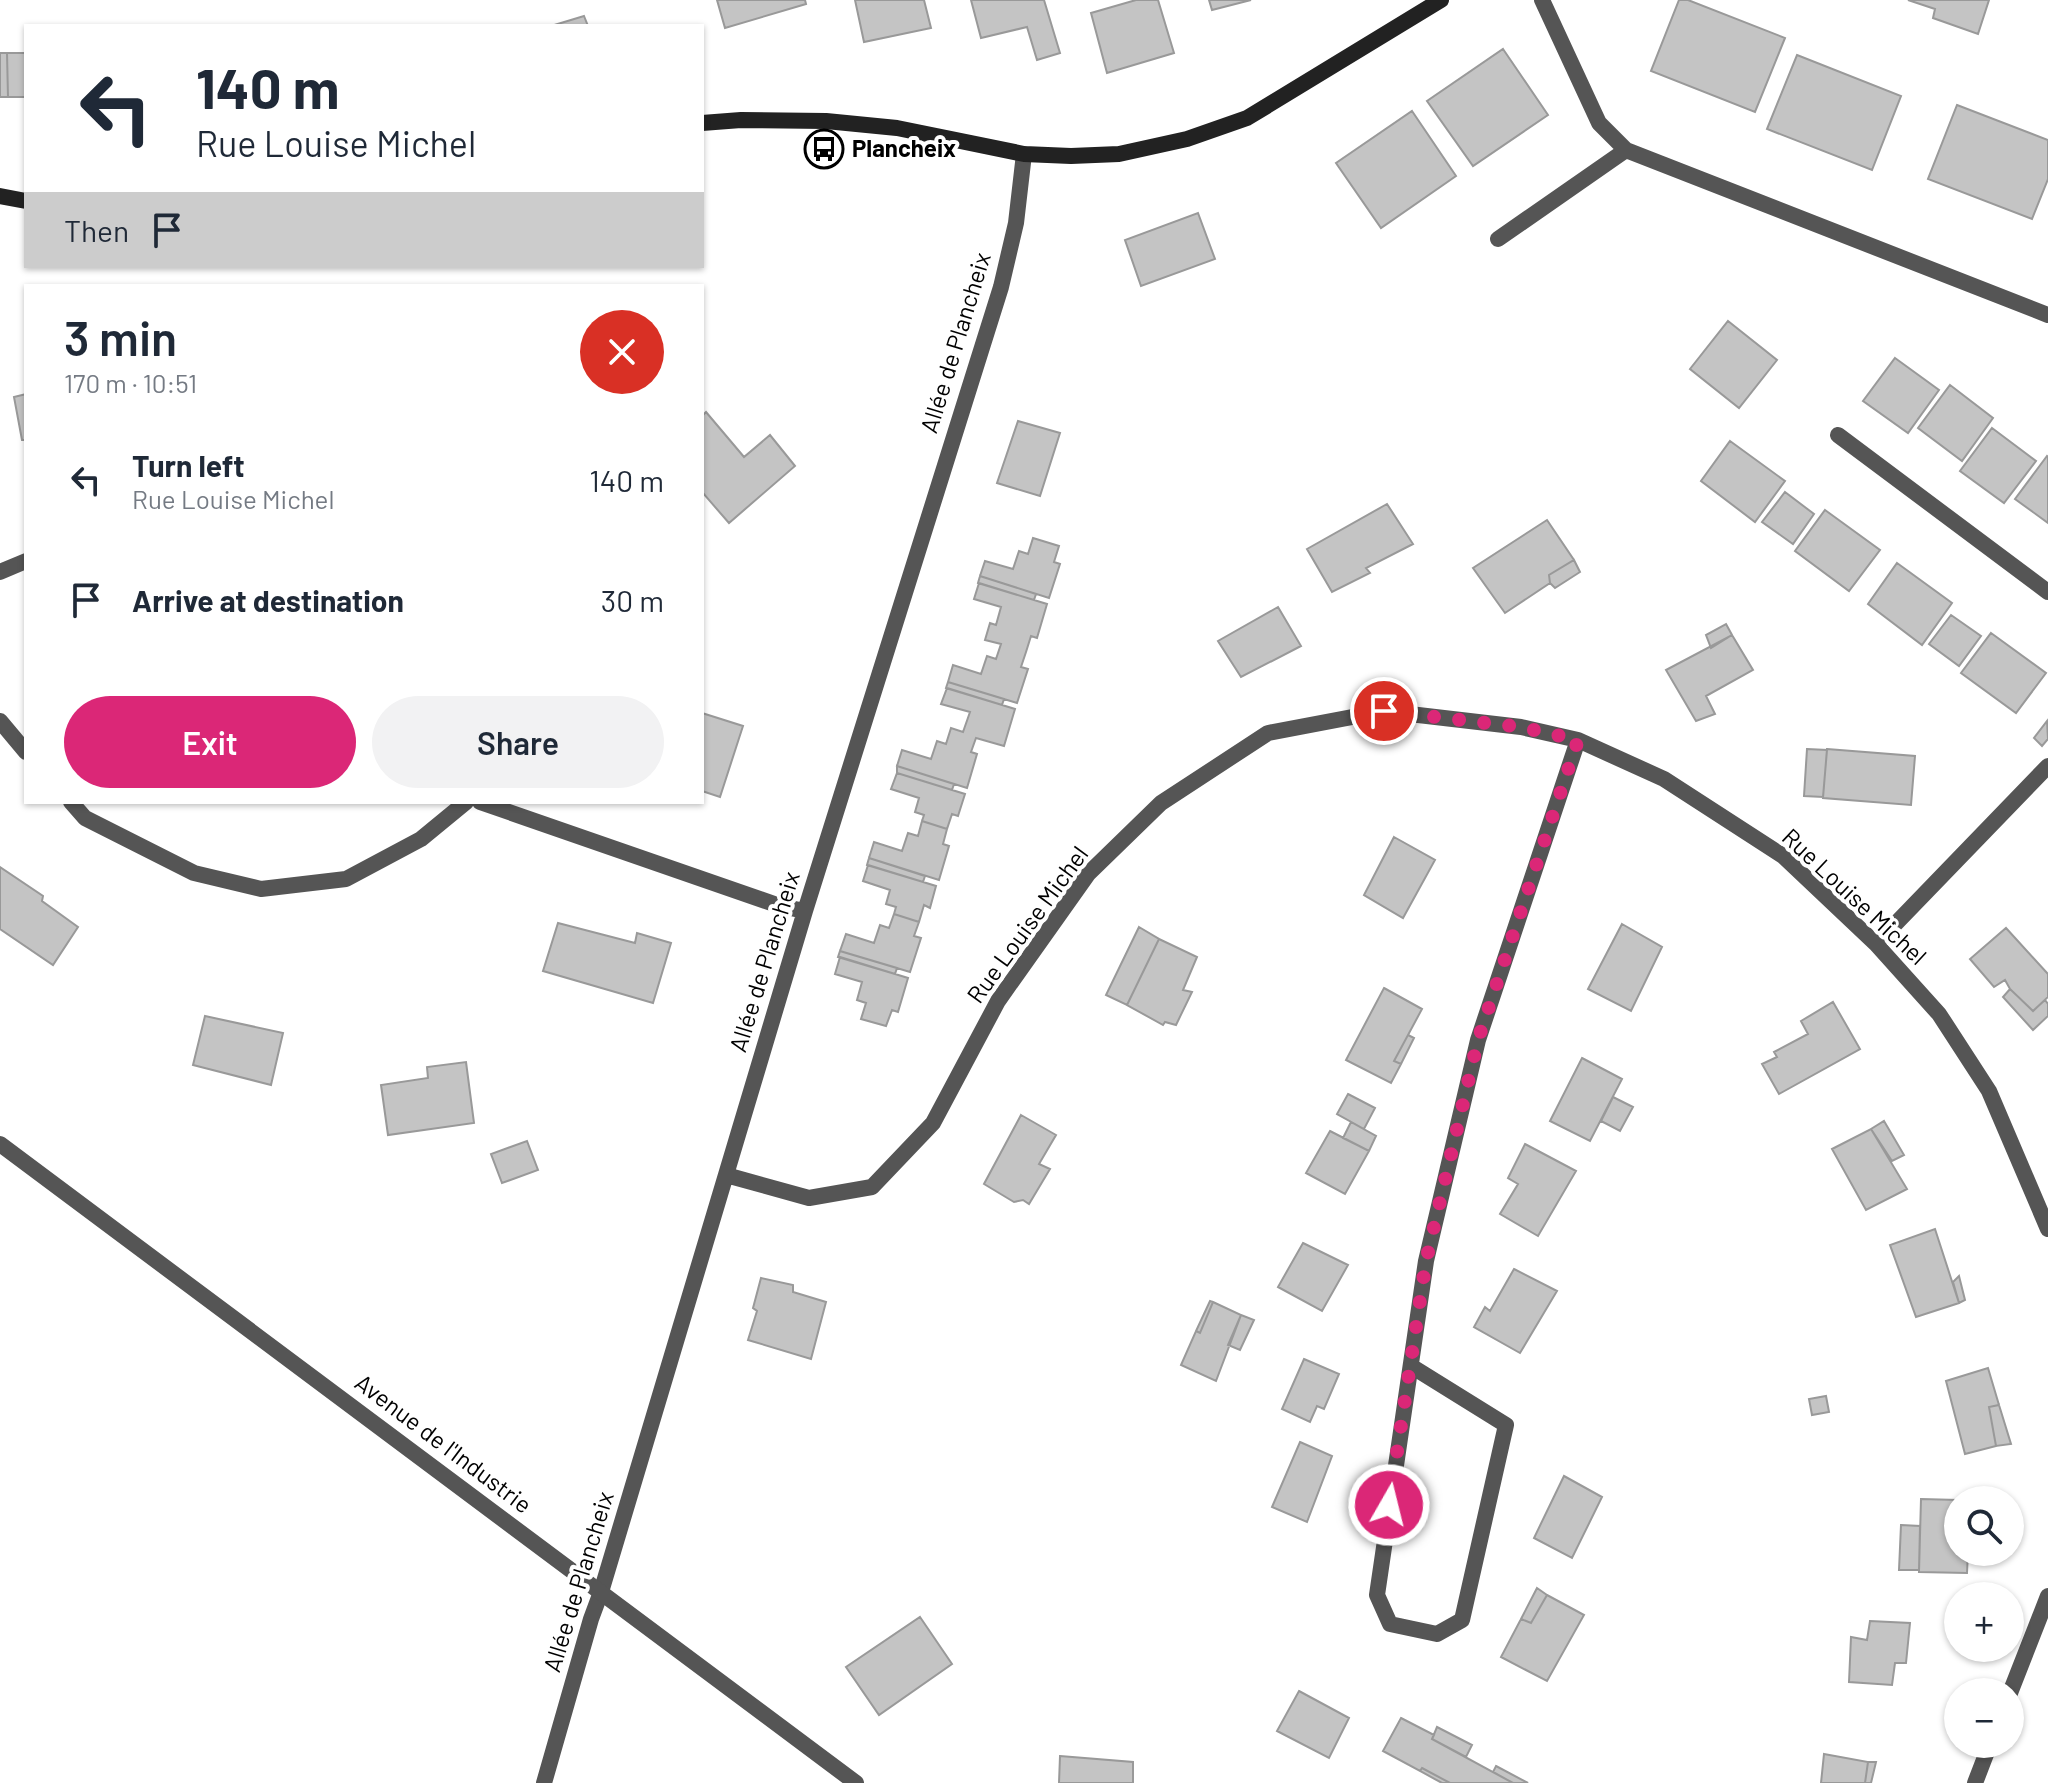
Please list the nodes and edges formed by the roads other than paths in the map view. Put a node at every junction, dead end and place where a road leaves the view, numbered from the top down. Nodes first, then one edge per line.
1 (1441, 0) edge
2 (1542, 0) edge
3 (704, 123) edge
4 (1626, 150) junction
5 (1024, 154) junction
6 (0, 196) edge
7 (24, 201) edge
8 (1498, 239) dead end
9 (2048, 315) edge
10 (1838, 435) dead end
11 (24, 562) edge
12 (0, 572) edge
13 (2048, 592) edge
14 (0, 721) edge
15 (1578, 740) junction
16 (24, 750) edge
17 (2048, 766) edge
18 (73, 804) edge
19 (464, 804) edge
20 (486, 804) edge
21 (805, 911) junction
22 (1876, 944) junction
23 (0, 1144) edge
24 (726, 1175) junction
25 (2048, 1229) edge
26 (1411, 1366) junction
27 (601, 1592) junction
28 (2048, 1596) edge
29 (2016, 1678) edge
30 (1985, 1758) edge
31 (544, 1783) edge
32 (856, 1783) edge
33 (1975, 1783) edge

1 - 5 main road
2 - 4 street
3 - 5 main road
4 - 8 street
4 - 9 street
5 - 21 street, Allée de Plancheix
6 - 7 main road
10 - 13 street
11 - 12 street
14 - 16 street
15 - 22 street, Rue Louise Michel
15 - 24 street, Rue Louise Michel
15 - 26 street
17 - 22 street
18 - 19 street
20 - 21 street
21 - 24 street, Allée de Plancheix
22 - 25 street, Rue Louise Michel
23 - 27 street, Avenue de l'Industrie
24 - 27 street, Allée de Plancheix
26 - 26 street
27 - 31 street, Allée de Plancheix
27 - 32 street, Avenue de l'Industrie
28 - 29 street
30 - 33 street

